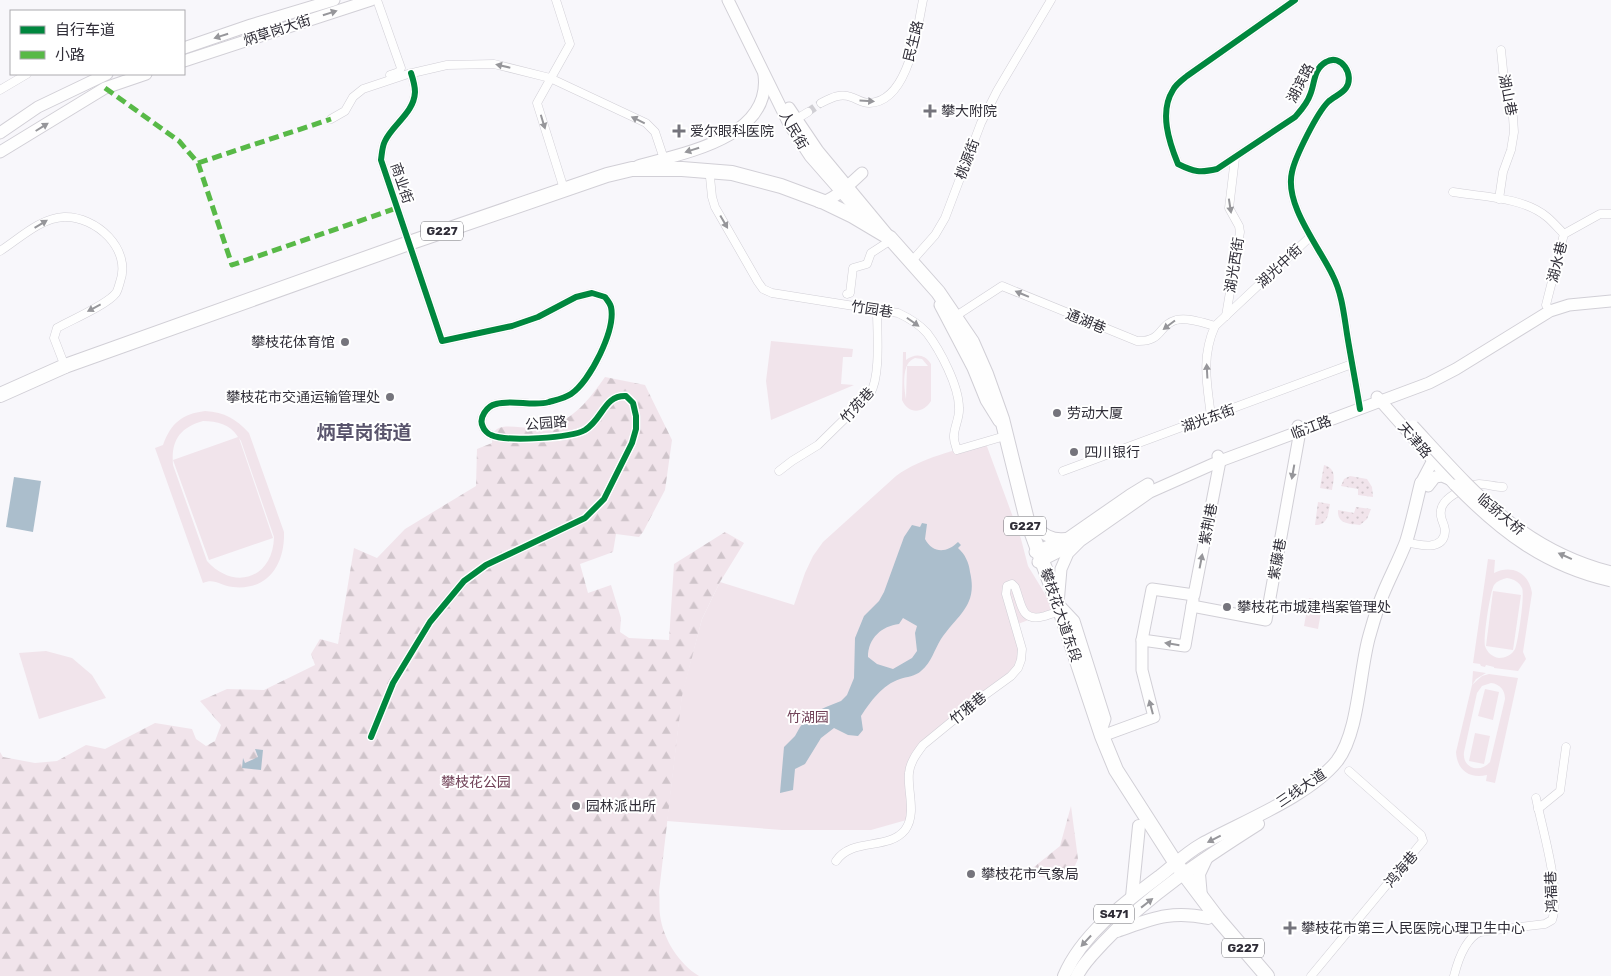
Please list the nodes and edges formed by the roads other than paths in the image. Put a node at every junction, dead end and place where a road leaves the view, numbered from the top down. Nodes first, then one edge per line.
1 (334, 0) edge
2 (371, 0) edge
3 (377, 0) edge
4 (556, 0) edge
5 (728, 0) edge
6 (732, 0) edge
7 (923, 0) edge
8 (1051, 0) edge
9 (1295, 0) edge
10 (185, 48) edge
11 (1501, 50) dead end
12 (185, 61) edge
13 (764, 71) junction
14 (411, 73) junction
15 (25, 75) edge
16 (105, 75) edge
17 (143, 75) edge
18 (550, 78) junction
19 (363, 89) junction
20 (0, 90) edge
21 (821, 103) tunnel mouth
22 (808, 112) tunnel mouth
23 (331, 119) dead end
24 (796, 120) junction
25 (0, 133) edge
26 (0, 152) edge
27 (664, 158) junction
28 (1235, 158) junction
29 (862, 173) dead end
30 (607, 175) junction
31 (710, 176) junction
32 (564, 190) junction
33 (844, 190) junction
34 (1454, 192) dead end
35 (1499, 199) junction
36 (806, 200) junction
37 (824, 202) junction
38 (1611, 214) edge
39 (877, 230) junction
40 (1564, 234) junction
41 (1310, 237) junction
42 (889, 240) junction
43 (410, 246) junction
44 (0, 251) edge
45 (911, 262) junction
46 (936, 293) junction
47 (847, 294) dead end
48 (1611, 294) edge
49 (1611, 301) edge
50 (1548, 308) junction
51 (877, 310) junction
52 (959, 314) junction
53 (1226, 316) junction
54 (1215, 326) junction
55 (1352, 364) junction
56 (66, 368) junction
57 (0, 395) edge
58 (1382, 397) junction
59 (0, 402) edge
60 (1360, 405) junction
61 (1211, 416) junction
62 (1000, 420) junction
63 (1299, 428) junction
64 (1004, 436) junction
65 (1420, 445) junction
66 (1218, 457) junction
67 (1441, 463) junction
68 (779, 471) dead end
69 (1063, 471) dead end
70 (1452, 482) junction
71 (1424, 485) junction
72 (1503, 487) dead end
73 (1027, 520) junction
74 (1068, 538) junction
75 (1080, 541) junction
76 (1409, 542) junction
77 (1038, 556) junction
78 (1611, 572) edge
79 (1611, 581) edge
80 (1193, 601) junction
81 (1058, 609) junction
82 (1142, 640) junction
83 (1101, 733) junction
84 (371, 736) dead end
85 (1566, 747) dead end
86 (1349, 771) dead end
87 (1536, 798) dead end
88 (1538, 809) junction
89 (1256, 821) junction
90 (1140, 826) junction
91 (1163, 845) junction
92 (1191, 852) junction
93 (1207, 856) junction
94 (836, 861) dead end
95 (1176, 871) junction
96 (1132, 897) junction
97 (1201, 897) junction
98 (1208, 918) junction
99 (1112, 932) junction
100 (1064, 976) edge
101 (1077, 976) edge
102 (1260, 976) edge
103 (1268, 976) edge
104 (1311, 976) edge
105 (1454, 976) edge

1 -> 10 street
12 -> 2 street, 炳草岗大街
3 - 19 street
4 - 18 street
5 - 13 street, 人民街
6 - 24 street, 人民街
21 -> 7 street, 民生路
8 - 45 street, 桃源街
9 - 28 street, 湖滨路
11 - 35 street, 湖山巷
13 -> 27 street
13 - 33 street, 人民街
18 -> 14 street
14 - 19 street
14 - 43 street, 商业街
15 - 20 street
16 - 25 street
26 -> 17 street
27 -> 18 street
18 -> 32 street
19 - 23 street
22 - 24 street
24 - 33 street, 人民街
27 - 30 street
28 - 41 street, 湖滨路
28 -> 53 street, 湖光西街
29 - 33 street
30 - 32 highway, G227
30 - 37 highway, G227
31 - 36 highway, G227
31 - 43 highway, G227
31 -> 51 street, 竹园巷
32 - 43 highway, G227
33 - 37 street
33 - 39 street, 人民街
33 - 42 street, 人民街
34 - 35 street
35 - 40 street
36 - 37 street
36 - 42 highway, G227
37 - 39 highway, G227
38 - 40 street, 湖水巷
39 - 42 highway, G227
40 - 50 street, 湖水巷
41 - 53 street, 湖光中街
41 - 55 street, 湖滨路
42 - 45 highway, 攀枝花大道东段 / G227
42 - 46 highway, 攀枝花大道东段 / G227
42 - 47 street
43 - 56 highway, G227
43 - 84 street, 公园路
44 -> 56 street
45 - 46 highway, 攀枝花大道东段 / G227
46 - 52 street, G227
46 - 62 highway, 攀枝花大道东段 / G227
48 - 50 street, 临江路
49 - 50 street, 临江路
50 - 58 street, 临江路
51 -> 64 street, 竹园巷
51 - 68 street, 竹苑巷
54 -> 52 street, 通湖巷
52 - 62 street, G227
53 - 54 street, 湖光中街
61 -> 54 street
55 - 60 street, 湖滨路
55 - 61 street, 湖光东街
56 - 57 highway, G227
56 - 59 highway, G227
58 - 60 street, 临江路
58 - 65 street, 天津路
58 - 67 street, 临骄大桥, bridge
60 - 63 street, 临江路
61 - 69 street, 湖光东街
62 - 64 highway, 攀枝花大道东段 / G227
63 - 66 street, 临江路
63 -> 80 street, 紫藤巷
64 - 73 highway, 攀枝花大道东段 / G227
64 - 77 highway, 攀枝花大道东段 / G227
65 - 67 street, 天津路
65 - 71 street
66 - 74 street, 临江路
66 - 75 street, 临江路
80 -> 66 street, 紫荆巷
67 - 70 street, 天津路
67 - 71 street
78 -> 67 street, 临骄大桥, bridge
70 - 71 street
70 - 79 street, 临骄大桥, bridge
71 - 76 main road, 三线大道
72 - 76 street
73 - 74 street
73 - 77 highway, 攀枝花大道东段 / G227
74 - 77 street, 临江路
75 - 77 street
75 - 81 street, 临江路
76 - 89 main road, 三线大道
77 - 81 highway, 攀枝花大道东段 / G227
80 -> 82 street, 紫荆巷
80 - 82 street
81 - 83 highway, 攀枝花大道东段 / G227
81 - 90 highway, 攀枝花大道东段 / G227
81 - 94 street, 竹雅巷
83 -> 82 street
83 - 91 highway, 攀枝花大道东段 / G227
85 - 88 street
86 - 104 street, 鸿海巷
87 - 88 street, 鸿福巷
88 - 105 street, 鸿福巷
89 -> 92 main road, 三线大道
89 - 93 main road, 三线大道
90 - 95 highway, 攀枝花大道东段 / G227
90 - 96 main road
91 - 92 main road
91 - 95 highway, 攀枝花大道东段 / G227
92 - 95 main road, 三线大道
93 - 95 main road, 三线大道
93 - 97 main road
95 - 96 main road, 三线大道 / S471
95 - 97 highway, 攀枝花大道东段 / G227
95 - 98 highway, 攀枝花大道东段 / G227
99 -> 95 main road, 三线大道 / S471
96 -> 100 main road, 三线大道 / S471
97 - 103 highway, 攀枝花大道东段 / G227
98 - 99 main road
98 - 102 highway, 攀枝花大道东段 / G227
99 - 101 main road, 三线大道 / S471

